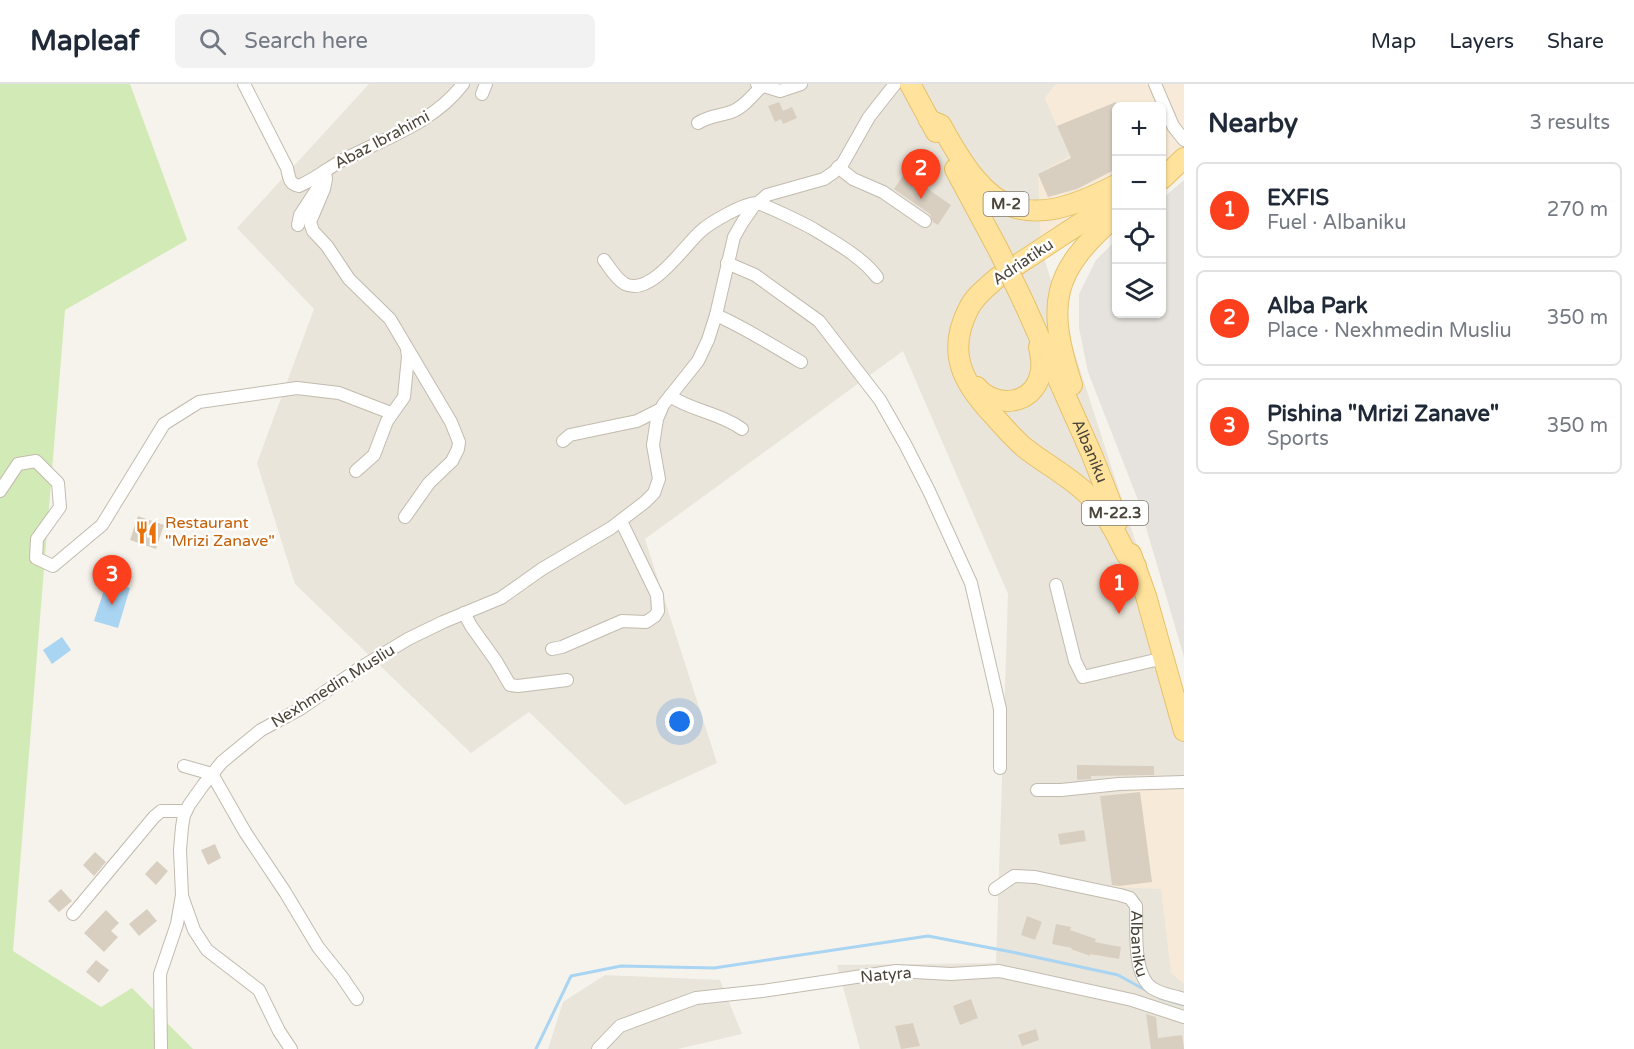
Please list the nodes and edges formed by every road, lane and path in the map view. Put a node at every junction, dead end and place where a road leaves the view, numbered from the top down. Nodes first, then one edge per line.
1 (244, 84) edge
2 (463, 84) edge
3 (801, 84) edge
4 (895, 84) edge
5 (910, 84) edge
6 (1155, 84) edge
7 (759, 85) edge
8 (929, 120) junction
9 (698, 123) dead end
10 (1184, 140) edge
11 (1184, 156) edge
12 (1166, 160) edge
13 (838, 167) junction
14 (1166, 167) edge
15 (325, 171) junction
16 (1166, 174) edge
17 (1112, 187) edge
18 (758, 203) junction
19 (1112, 203) edge
20 (1112, 220) edge
21 (925, 221) dead end
22 (298, 225) dead end
23 (604, 260) dead end
24 (727, 263) junction
25 (877, 277) dead end
26 (1024, 303) junction
27 (716, 315) junction
28 (406, 345) junction
29 (959, 347) junction
30 (801, 362) dead end
31 (670, 396) junction
32 (661, 409) junction
33 (391, 413) junction
34 (742, 429) dead end
35 (563, 441) dead end
36 (356, 471) dead end
37 (0, 491) edge
38 (1107, 493) junction
39 (405, 517) dead end
40 (621, 521) junction
41 (1136, 566) junction
42 (1056, 585) dead end
43 (464, 613) junction
44 (552, 649) dead end
45 (1164, 658) junction
46 (567, 680) dead end
47 (1184, 731) edge
48 (184, 766) dead end
49 (1000, 768) dead end
50 (212, 774) junction
51 (1184, 782) edge
52 (1037, 790) dead end
53 (186, 811) junction
54 (995, 890) dead end
55 (182, 895) junction
56 (73, 914) dead end
57 (357, 999) dead end
58 (1184, 999) edge
59 (1184, 1017) edge
60 (161, 1049) edge
61 (291, 1049) edge
62 (598, 1049) edge

1 - 15 street, Abaz Ibrahimi
2 - 15 street, Abaz Ibrahimi
3 - 7 street
4 - 13 street, Nexhmedin Musliu
5 - 8 main road, M-2
6 - 10 street
7 - 9 street
8 - 17 main road, M-2
8 - 26 main road, Albaniku / M-2, bridge
11 - 12 main road
11 - 14 main road
11 - 16 main road
13 - 18 street, Nexhmedin Musliu
13 - 21 street
15 - 22 street, Abaz Ibrahimi
15 - 28 street, Abaz Ibrahimi
18 - 23 street, Nexhmedin Musliu
18 - 24 street, Nexhmedin Musliu
18 - 25 street
19 - 29 main road, Adriatiku
20 - 38 main road
24 - 27 street, Nexhmedin Musliu
24 - 49 street
26 - 29 main road, M-2
26 - 38 main road, Albaniku / M-22.3
27 - 30 street
27 - 31 street, Nexhmedin Musliu
28 - 33 street, Abaz Ibrahimi
28 - 39 street, Abaz Ibrahimi
29 - 41 main road
31 - 32 street, Nexhmedin Musliu
31 - 34 street
32 - 35 street
32 - 40 street, Nexhmedin Musliu
33 - 36 street, Abaz Ibrahimi
33 - 37 street
38 - 41 main road, Albaniku / M-22.3
40 - 43 street, Nexhmedin Musliu
40 - 44 street
41 - 45 main road, Albaniku / M-22.3
42 - 45 street
43 - 46 street
43 - 50 street, Nexhmedin Musliu
45 - 47 main road, Albaniku / M-22.3
48 - 50 street
50 - 53 street, Nexhmedin Musliu
50 - 57 street
51 - 52 street
53 - 55 street, Nexhmedin Musliu
53 - 56 street
54 - 58 street, Albaniku
55 - 60 street
55 - 61 street
59 - 62 street, Natyra

